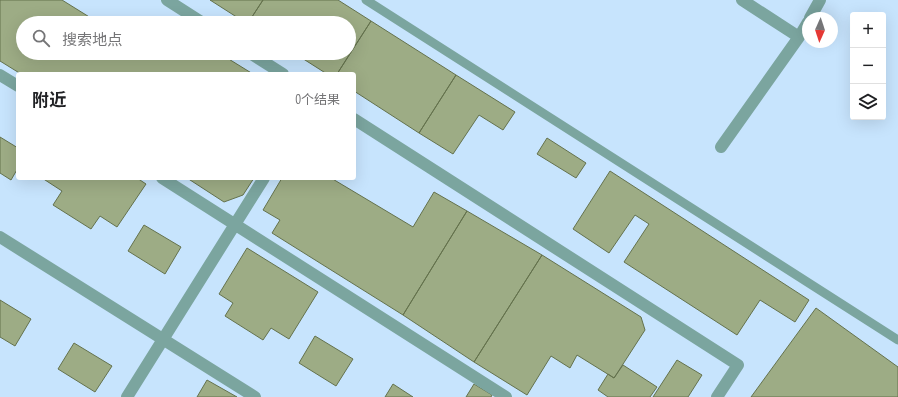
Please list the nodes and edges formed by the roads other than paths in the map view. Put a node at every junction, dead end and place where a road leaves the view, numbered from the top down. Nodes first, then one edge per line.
1 (167, 0) edge
2 (366, 0) edge
3 (742, 0) edge
4 (820, 0) edge
5 (813, 12) edge
6 (192, 16) edge
7 (802, 32) edge
8 (799, 37) junction
9 (261, 60) edge
10 (280, 72) edge
11 (0, 75) edge
12 (16, 85) edge
13 (356, 120) edge
14 (721, 147) dead end
15 (165, 180) edge
16 (263, 180) edge
17 (235, 224) junction
18 (0, 237) edge
19 (164, 339) junction
20 (898, 340) edge
21 (127, 397) edge
22 (255, 397) edge
23 (506, 397) edge
24 (717, 397) edge

1 - 6 street
2 - 20 lane
3 - 8 street
4 - 5 street
7 - 8 street
8 - 14 street
9 - 10 street
11 - 12 street
13 - 24 street
15 - 17 street
16 - 17 street
17 - 19 street
17 - 23 street
18 - 19 street
19 - 21 street
19 - 22 street

